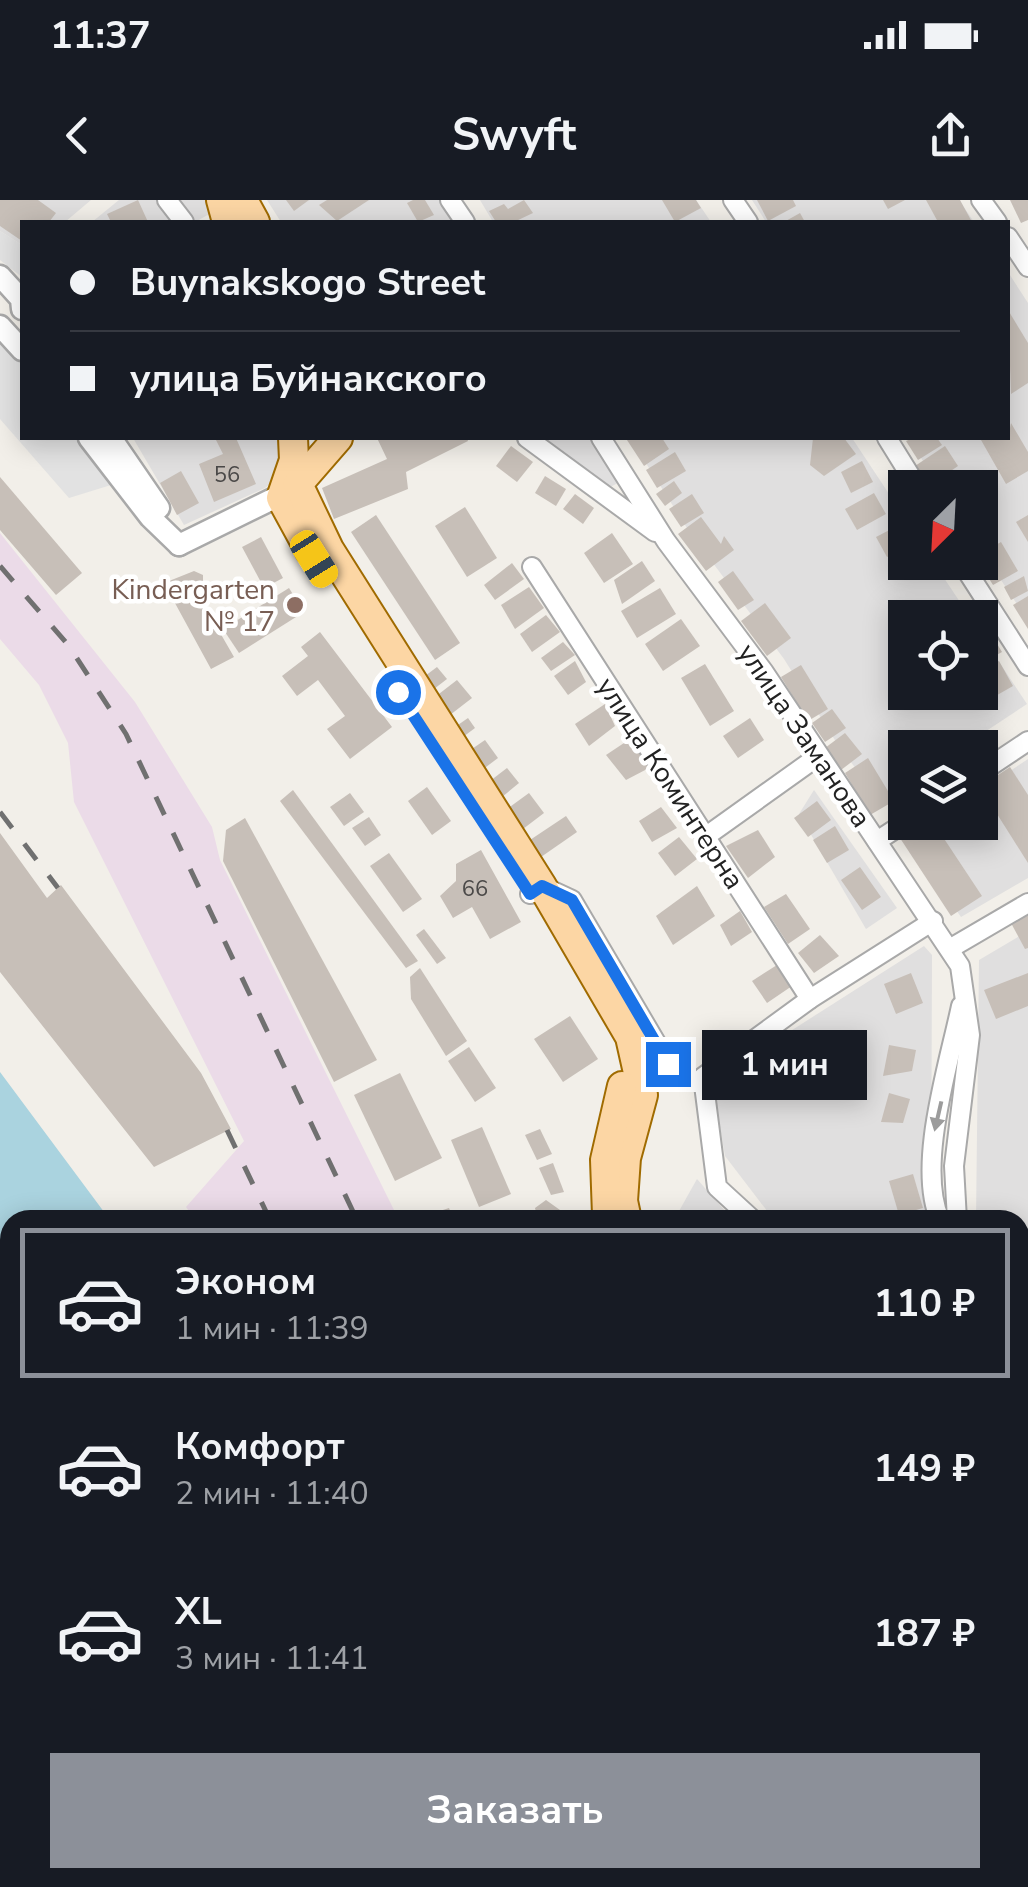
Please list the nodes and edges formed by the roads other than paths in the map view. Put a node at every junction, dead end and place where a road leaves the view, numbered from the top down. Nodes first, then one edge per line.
1 (167, 200) edge
2 (182, 220) edge
3 (1010, 240) edge
4 (1028, 267) edge
5 (0, 276) edge
6 (20, 298) edge
7 (3, 327) edge
8 (20, 348) edge
9 (91, 440) edge
10 (112, 440) edge
11 (293, 440) edge
12 (336, 440) edge
13 (530, 440) edge
14 (602, 440) edge
15 (888, 440) edge
16 (907, 470) edge
17 (290, 491) junction
18 (666, 541) junction
19 (179, 545) junction
20 (532, 566) dead end
21 (973, 580) edge
22 (1028, 666) edge
23 (1028, 741) edge
24 (817, 758) junction
25 (998, 761) edge
26 (888, 834) edge
27 (705, 837) junction
28 (877, 842) junction
29 (536, 890) junction
30 (1028, 903) edge
31 (933, 921) junction
32 (951, 948) junction
33 (966, 986) junction
34 (810, 999) junction
35 (668, 1064) dead end
36 (607, 1210) edge
37 (625, 1210) edge
38 (742, 1210) edge
39 (938, 1210) edge
40 (956, 1210) edge

1 - 2 street
3 - 4 street
5 - 6 street
7 - 8 street
9 - 19 street
10 - 19 street
11 - 17 main road
12 - 17 main road
13 - 18 street, улица Заманова
14 - 18 street, улица Заманова
15 - 16 street
17 - 19 street
17 - 29 main road
18 - 24 street, улица Заманова
20 - 27 street, улица Коминтерна
21 - 22 street
23 - 25 street
24 - 27 street
24 - 28 street, улица Заманова
26 - 28 street
27 - 34 street, улица Коминтерна
28 - 31 street, улица Заманова
29 - 35 street
29 - 36 main road
29 - 37 main road
30 - 32 street
31 - 32 street, улица Заманова
31 - 34 street
32 - 33 street, улица Заманова
33 -> 39 street
33 - 40 street, улица Заманова
34 - 38 street

